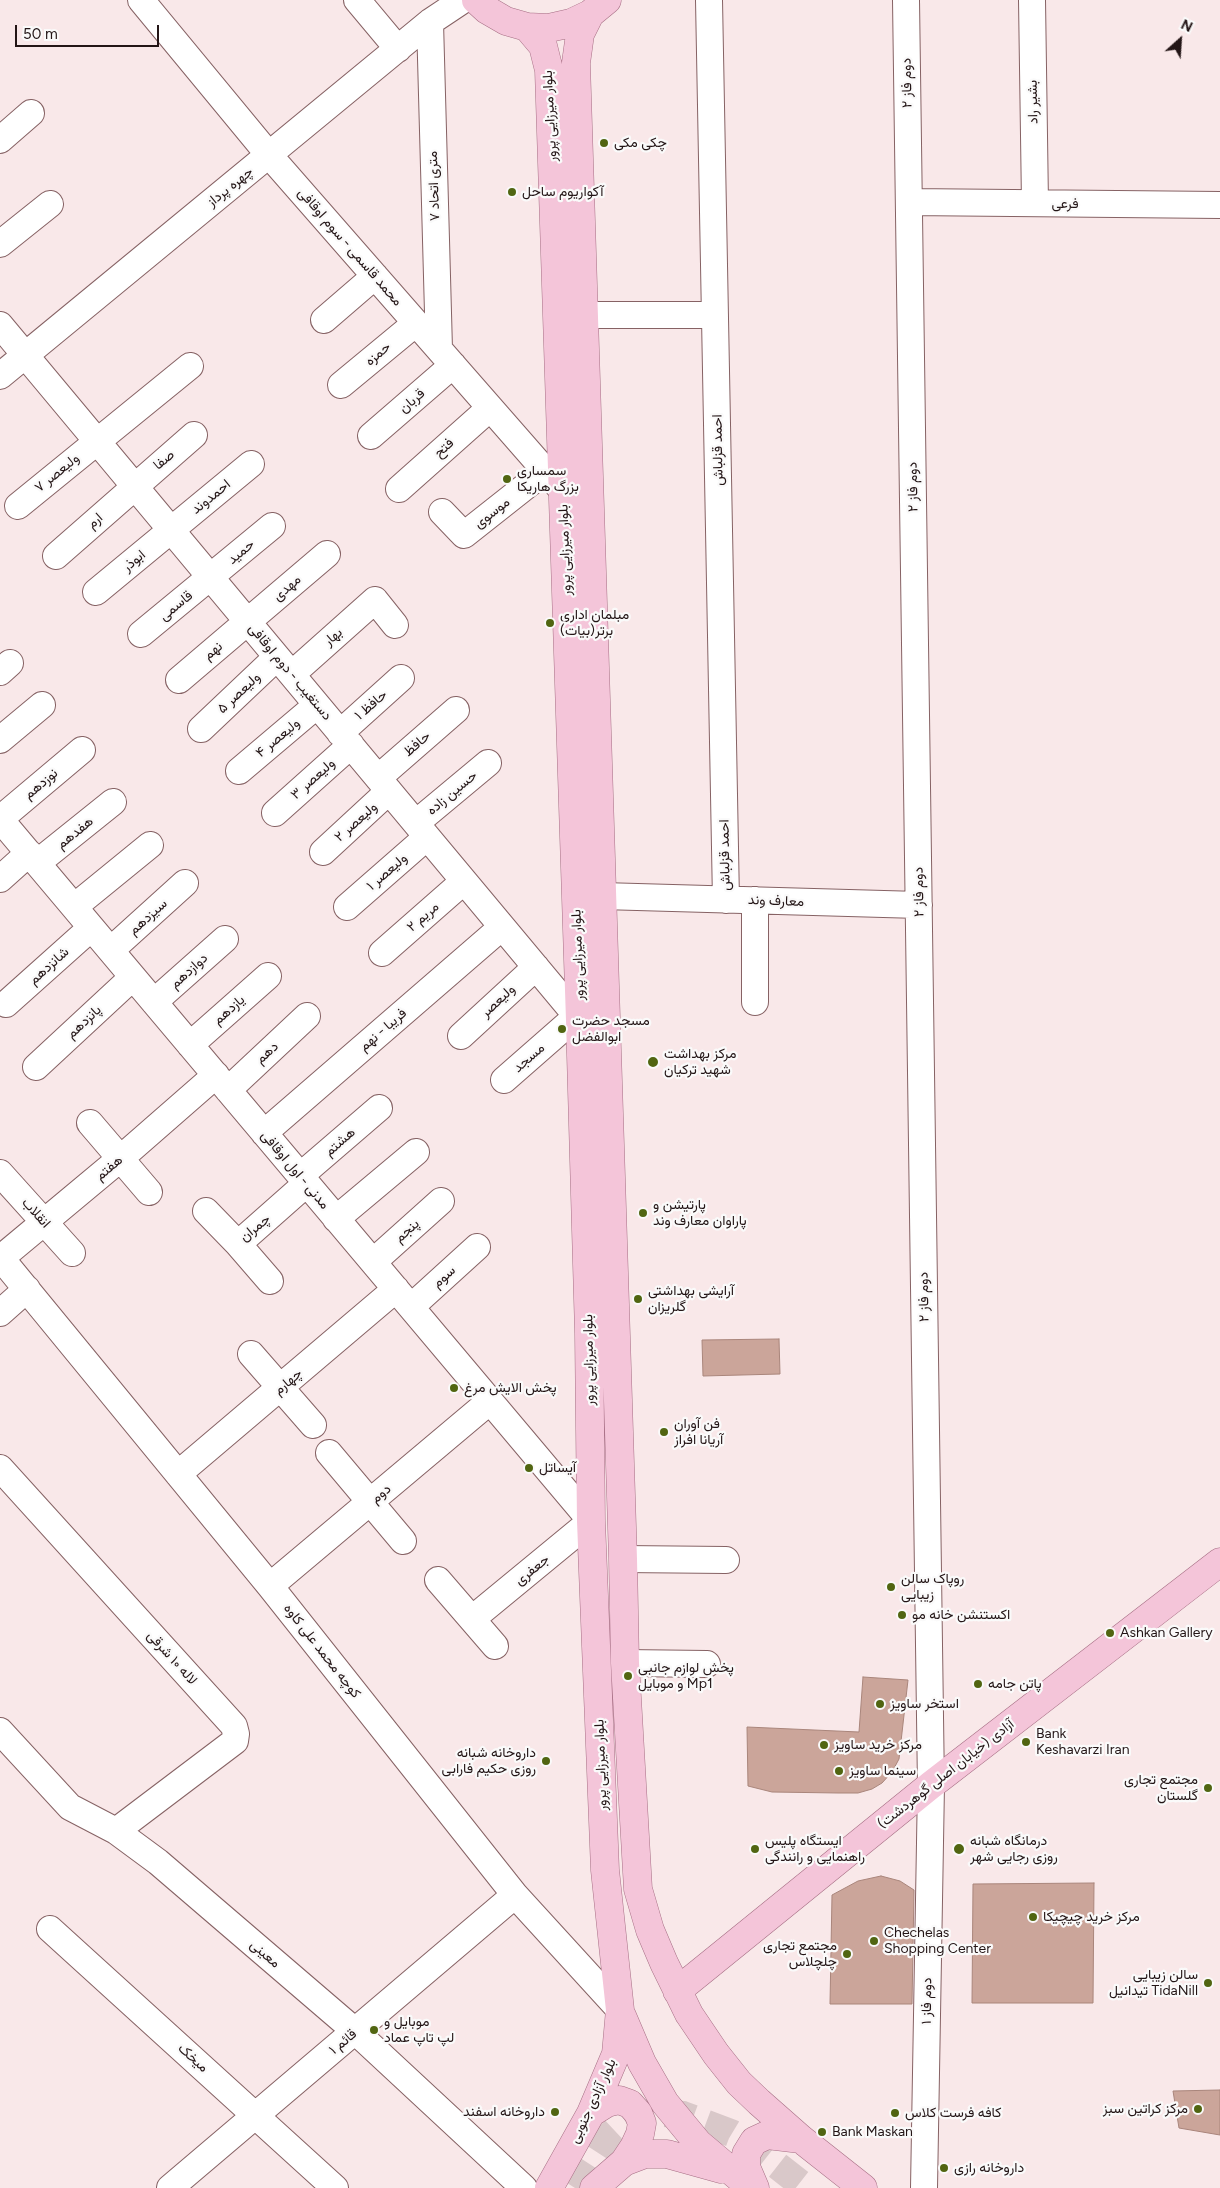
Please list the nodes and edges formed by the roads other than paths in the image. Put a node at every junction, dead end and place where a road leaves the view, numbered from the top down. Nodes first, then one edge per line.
1 (141, 0) edge
2 (357, 0) edge
3 (463, 0) edge
4 (476, 0) edge
5 (710, 0) edge
6 (906, 0) edge
7 (1032, 0) edge
8 (599, 7) edge
9 (430, 22) junction
10 (526, 27) junction
11 (398, 49) junction
12 (31, 113) dead end
13 (0, 140) edge
14 (269, 155) junction
15 (909, 202) junction
16 (1035, 203) junction
17 (50, 204) dead end
18 (1220, 205) edge
19 (0, 244) edge
20 (375, 276) junction
21 (583, 315) junction
22 (715, 315) junction
23 (324, 320) dead end
24 (416, 323) junction
25 (0, 325) edge
26 (26, 355) junction
27 (446, 357) junction
28 (190, 366) dead end
29 (0, 376) edge
30 (341, 385) dead end
31 (490, 408) junction
32 (194, 435) dead end
33 (371, 436) dead end
34 (97, 441) junction
35 (250, 464) dead end
36 (545, 471) junction
37 (134, 486) junction
38 (399, 488) dead end
39 (563, 492) junction
40 (18, 506) dead end
41 (442, 512) dead end
42 (272, 526) dead end
43 (171, 530) junction
44 (327, 554) dead end
45 (56, 556) dead end
46 (211, 577) junction
47 (96, 592) dead end
48 (248, 622) junction
49 (395, 625) dead end
50 (141, 634) dead end
51 (284, 666) junction
52 (401, 678) dead end
53 (179, 680) dead end
54 (42, 705) dead end
55 (317, 705) junction
56 (456, 710) dead end
57 (201, 729) dead end
58 (345, 739) junction
59 (0, 740) edge
60 (82, 750) dead end
61 (488, 763) dead end
62 (239, 771) dead end
63 (383, 784) junction
64 (113, 802) dead end
65 (275, 813) dead end
66 (0, 819) edge
67 (421, 830) junction
68 (150, 845) dead end
69 (323, 852) dead end
70 (33, 858) junction
71 (0, 879) edge
72 (464, 881) junction
73 (185, 884) dead end
74 (602, 896) junction
75 (726, 900) junction
76 (756, 900) junction
77 (919, 906) junction
78 (347, 907) dead end
79 (74, 908) junction
80 (502, 927) junction
81 (91, 928) junction
82 (225, 939) dead end
83 (111, 950) junction
84 (382, 953) dead end
85 (536, 967) junction
86 (268, 976) dead end
87 (133, 977) junction
88 (154, 1002) junction
89 (754, 1002) dead end
90 (6, 1004) dead end
91 (307, 1016) dead end
92 (578, 1018) junction
93 (461, 1036) dead end
94 (190, 1045) junction
95 (36, 1067) dead end
96 (504, 1080) dead end
97 (222, 1082) junction
98 (379, 1108) dead end
99 (90, 1123) dead end
100 (264, 1133) junction
101 (416, 1152) dead end
102 (121, 1158) junction
103 (0, 1173) edge
104 (303, 1180) junction
105 (149, 1192) dead end
106 (441, 1201) dead end
107 (206, 1211) dead end
108 (336, 1219) junction
109 (45, 1222) junction
110 (238, 1244) junction
111 (477, 1247) dead end
112 (72, 1252) dead end
113 (1, 1258) edge
114 (373, 1262) junction
115 (270, 1281) dead end
116 (27, 1289) junction
117 (403, 1298) junction
118 (0, 1313) edge
119 (251, 1354) dead end
120 (281, 1388) junction
121 (490, 1401) junction
122 (313, 1425) dead end
123 (329, 1453) dead end
124 (0, 1468) edge
125 (178, 1474) junction
126 (371, 1502) junction
127 (591, 1521) junction
128 (403, 1540) dead end
129 (623, 1559) junction
130 (726, 1560) dead end
131 (1220, 1562) edge
132 (438, 1580) dead end
133 (270, 1586) junction
134 (472, 1619) junction
135 (495, 1646) dead end
136 (625, 1663) junction
137 (707, 1664) dead end
138 (0, 1731) edge
139 (931, 1785) junction
140 (116, 1831) junction
141 (515, 1895) junction
142 (50, 1929) dead end
143 (677, 1991) junction
144 (620, 2010) junction
145 (355, 2031) junction
146 (591, 2113) junction
147 (256, 2115) junction
148 (801, 2139) junction
149 (624, 2162) junction
150 (751, 2185) edge
151 (170, 2188) edge
152 (335, 2188) edge
153 (524, 2188) edge
154 (549, 2188) edge
155 (594, 2188) edge
156 (863, 2188) edge
157 (924, 2188) edge

1 - 14 street, محمد قاسمی - سوم اوقافی
2 - 11 street
3 - 9 street, چهره پرداز
4 - 10 main road
5 - 22 street, احمد قزلباش
6 - 15 street, دوم فاز ۲
7 - 16 street, بشیر راد
8 - 10 main road
8 - 21 main road, بلوار میرزایی پرور
9 - 11 street, چهره پرداز
9 - 27 street, ۷ متری اتحاد
10 - 39 main road, بلوار میرزایی پرور
11 - 14 street, چهره پرداز
12 - 13 street
14 - 20 street, محمد قاسمی - سوم اوقافی
14 - 26 street, چهره پرداز
15 - 16 street, فرعی
15 - 77 street, دوم فاز ۲
16 - 18 street, فرعی
17 - 19 street
20 - 23 street
20 - 24 street, محمد قاسمی - سوم اوقافی
21 - 22 street
21 - 74 main road, بلوار میرزایی پرور
22 - 75 street, احمد قزلباش
24 - 27 street, محمد قاسمی - سوم اوقافی
24 - 30 street, حمزه
25 - 26 street, دستغیب - دوم اوقافی
26 - 29 street, چهره پرداز
26 - 34 street, دستغیب - دوم اوقافی
27 - 31 street, محمد قاسمی - سوم اوقافی
27 - 33 street, قربان
28 - 34 street
31 - 36 street, محمد قاسمی - سوم اوقافی
31 - 38 street, فتح
32 - 37 street, صفا
34 - 37 street, دستغیب - دوم اوقافی
34 - 40 street, ولیعصر ۷
35 - 43 street, احمدوند
36 - 39 street, محمد قاسمی - سوم اوقافی
36 - 41 street, موسوی
37 - 43 street, دستغیب - دوم اوقافی
37 - 45 street, ارم
39 - 92 main road, بلوار میرزایی پرور
42 - 46 street, حمید
43 - 46 street, دستغیب - دوم اوقافی
43 - 47 street, ابوذر
44 - 48 street, مهدی
46 - 48 street, دستغیب - دوم اوقافی
46 - 50 street, قاسمی
48 - 51 street, دستغیب - دوم اوقافی
48 - 53 street, نهم
49 - 51 street, بهار
51 - 55 street, دستغیب - دوم اوقافی
51 - 57 street, ولیعصر ۵
52 - 58 street, حافظ ۱
54 - 59 street
55 - 58 street, دستغیب - دوم اوقافی
55 - 62 street, ولیعصر ۴
56 - 63 street, حافظ
58 - 63 street, دستغیب - دوم اوقافی
58 - 65 street, ولیعصر ۳
60 - 66 street, نوزدهم
61 - 67 street, حسین زاده
63 - 67 street, دستغیب - دوم اوقافی
63 - 69 street, ولیعصر ۲
64 - 70 street, هفدهم
66 - 70 street, مدنی - اول اوقافی
67 - 72 street, دستغیب - دوم اوقافی
67 - 78 street, ولیعصر ۱
68 - 79 street
70 - 71 street, هفدهم
70 - 79 street, مدنی - اول اوقافی
72 - 80 street, دستغیب - دوم اوقافی
72 - 84 street, مریم ۲
73 - 83 street, سیزدهم
74 - 75 street, معارف وند
74 - 129 main road, بلوار میرزایی پرور
75 - 76 street, معارف وند
76 - 77 street, معارف وند
76 - 89 street
77 - 139 street, دوم فاز ۲
79 - 81 street, مدنی - اول اوقافی
80 - 85 street, دستغیب - دوم اوقافی
80 - 100 street, فریبا - نهم
81 - 83 street, مدنی - اول اوقافی
81 - 90 street, شانزدهم
82 - 88 street, دوازدهم
83 - 87 street, مدنی - اول اوقافی
85 - 92 street, دستغیب - دوم اوقافی
85 - 93 street, ولیعصر
86 - 94 street, یازدهم
87 - 88 street, مدنی - اول اوقافی
87 - 95 street, پانزدهم
88 - 94 street, مدنی - اول اوقافی
91 - 97 street, دهم
92 - 96 street, مسجد
92 - 127 main road, بلوار میرزایی پرور
94 - 97 street, مدنی - اول اوقافی
97 - 100 street, مدنی - اول اوقافی
97 - 102 street, هفتم
98 - 104 street, هشتم
99 - 102 street
100 - 104 street, مدنی - اول اوقافی
101 - 108 street
102 - 105 street
102 - 109 street, هفتم
103 - 109 street, انقلاب
104 - 108 street, مدنی - اول اوقافی
104 - 110 street, چمران
106 - 114 street, پنجم
107 - 110 street, چمران
108 - 114 street, مدنی - اول اوقافی
109 - 112 street, انقلاب
109 - 113 street, هفتم
110 - 115 street
111 - 117 street, سوم
113 - 116 street, کوچه محمد علی کاوه
114 - 117 street, مدنی - اول اوقافی
116 - 118 street
116 - 125 street, کوچه محمد علی کاوه
117 - 120 street, چهارم
117 - 121 street, مدنی - اول اوقافی
119 - 120 street
120 - 122 street
120 - 125 street, چهارم
121 - 126 street, دوم
121 - 127 street, مدنی - اول اوقافی
123 - 126 street
124 - 140 street, لاله ۱۰ شرقی
125 - 133 street, کوچه محمد علی کاوه
126 - 128 street
126 - 133 street, دوم
127 - 134 street, جعفری
127 - 144 main road, بلوار میرزایی پرور
129 - 130 street
129 - 136 main road, بلوار میرزایی پرور
131 - 139 main road, آزادی (خیابان اصلی گوهردشت)
132 - 134 street
133 - 141 street, کوچه محمد علی کاوه
134 - 135 street
136 - 137 street
136 - 143 main road, بلوار میرزایی پرور
138 - 140 street, معینی
139 - 143 main road, آزادی (خیابان اصلی گوهردشت)
139 - 157 street, دوم فاز ۱
140 - 145 street, معینی
141 - 144 street, کوچه محمد علی کاوه
141 - 145 street, قائم ۱
142 - 147 street, میخک
143 - 148 main road, بلوار میرزایی پرور
144 - 146 main road, بلوار آزادی جنوبی
144 - 150 main road
145 - 147 street, قائم ۱
145 - 153 street, معینی
146 - 149 main road
146 - 154 main road, بلوار آزادی جنوبی
147 - 151 street, قائم ۱
147 - 152 street, میخک
148 - 150 main road
148 - 156 main road, بلوار میرزایی پرور
149 - 150 main road
149 - 155 main road

